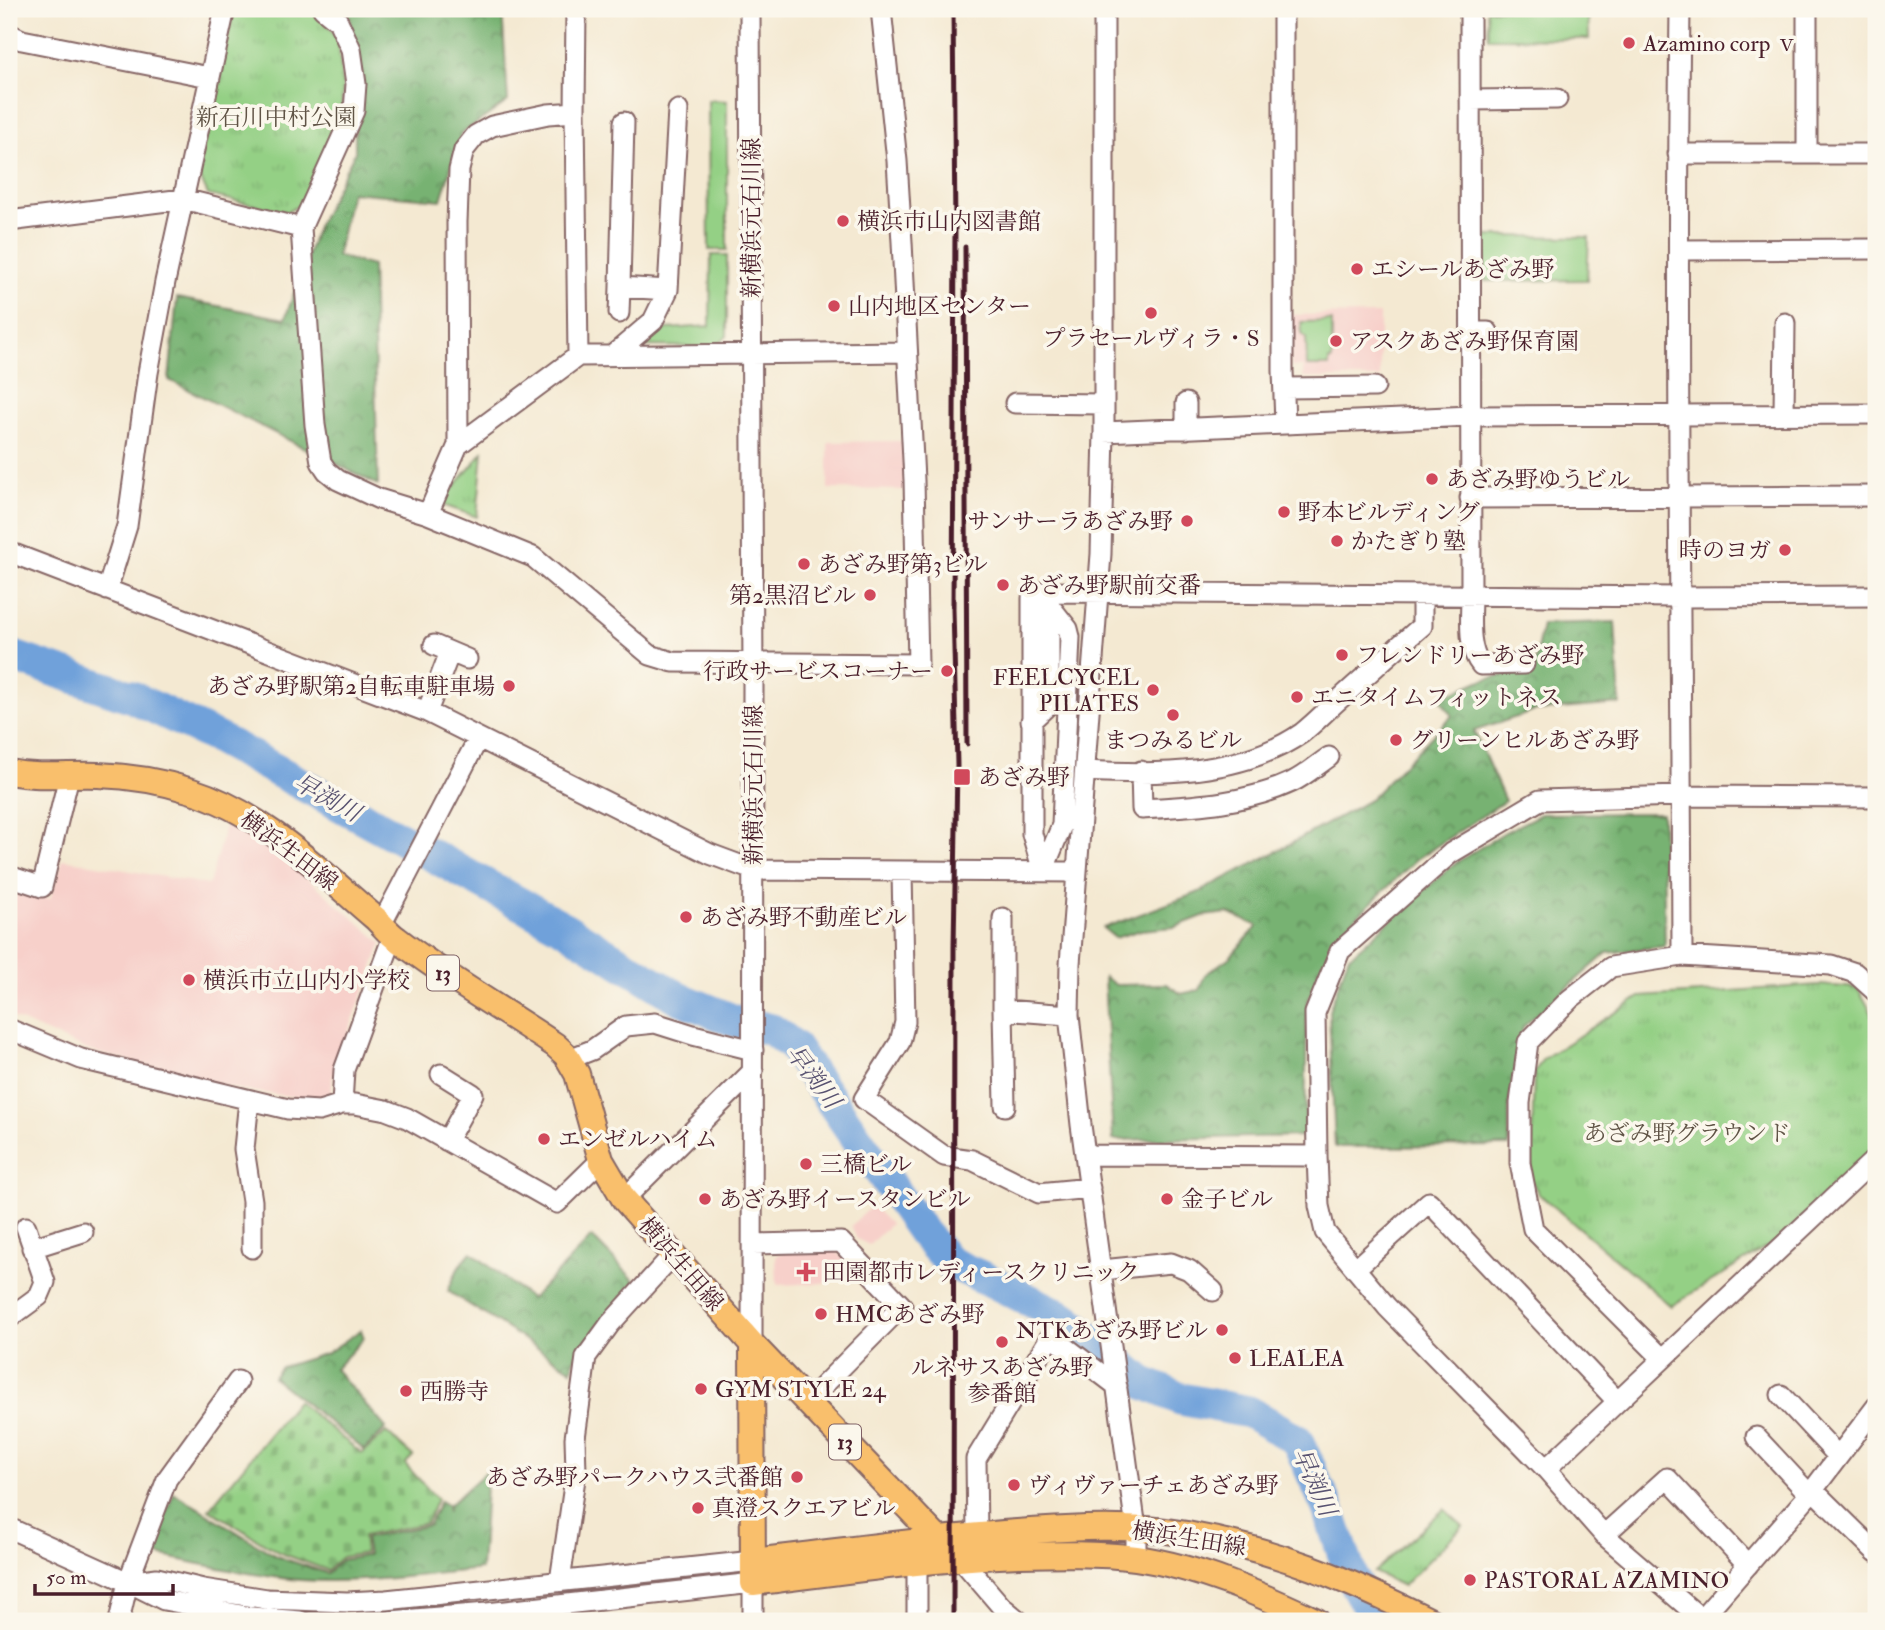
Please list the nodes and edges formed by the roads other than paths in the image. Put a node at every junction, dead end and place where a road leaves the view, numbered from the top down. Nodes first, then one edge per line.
1 (225, 9) edge
2 (323, 9) edge
3 (576, 9) edge
4 (750, 9) edge
5 (881, 9) edge
6 (1104, 9) edge
7 (1283, 9) edge
8 (1470, 9) edge
9 (1679, 9) edge
10 (1807, 9) edge
11 (9, 34) edge
12 (209, 77) junction
13 (1470, 100) junction
14 (1556, 101) dead end
15 (678, 110) dead end
16 (575, 112) junction
17 (624, 122) dead end
18 (1807, 153) junction
19 (1678, 154) junction
20 (1876, 154) edge
21 (183, 199) junction
22 (9, 221) edge
23 (301, 228) junction
24 (1876, 249) edge
25 (1679, 250) junction
26 (620, 287) junction
27 (668, 290) junction
28 (619, 313) dead end
29 (1785, 323) dead end
30 (906, 352) junction
31 (752, 354) junction
32 (613, 355) junction
33 (578, 356) junction
34 (1375, 387) dead end
35 (1284, 388) junction
36 (1015, 403) dead end
37 (1186, 403) dead end
38 (1104, 404) junction
39 (1679, 413) junction
40 (1784, 414) junction
41 (1876, 414) edge
42 (1471, 416) junction
43 (1285, 423) junction
44 (1186, 429) junction
45 (1104, 432) junction
46 (458, 445) junction
47 (1876, 496) edge
48 (1470, 498) junction
49 (1679, 498) junction
50 (428, 514) junction
51 (9, 552) edge
52 (107, 590) junction
53 (1097, 594) junction
54 (1422, 595) junction
55 (1471, 595) junction
56 (1876, 596) edge
57 (1681, 597) junction
58 (1052, 598) junction
59 (450, 652) dead end
60 (753, 663) junction
61 (1524, 664) dead end
62 (427, 712) junction
63 (478, 739) junction
64 (1329, 757) dead end
65 (1085, 771) junction
66 (1141, 771) junction
67 (9, 772) edge
68 (69, 776) junction
69 (1681, 796) junction
70 (1876, 797) edge
71 (753, 870) junction
72 (1043, 871) junction
73 (902, 872) junction
74 (1077, 872) junction
75 (9, 876) edge
76 (1003, 918) dead end
77 (387, 930) junction
78 (1682, 956) junction
79 (1876, 992) edge
80 (1003, 1010) junction
81 (1069, 1015) junction
82 (9, 1029) edge
83 (753, 1048) junction
84 (569, 1059) junction
85 (753, 1071) junction
86 (441, 1074) dead end
87 (249, 1100) junction
88 (342, 1104) junction
89 (1005, 1105) dead end
90 (447, 1141) junction
91 (1086, 1155) junction
92 (1317, 1156) junction
93 (1876, 1158) edge
94 (601, 1160) junction
95 (1090, 1188) junction
96 (624, 1199) junction
97 (26, 1227) dead end
98 (83, 1232) dead end
99 (752, 1244) junction
100 (32, 1248) junction
101 (252, 1248) dead end
102 (672, 1256) junction
103 (1355, 1269) junction
104 (1102, 1270) junction
105 (1213, 1291) dead end
106 (9, 1318) edge
107 (752, 1344) junction
108 (1662, 1358) junction
109 (238, 1381) dead end
110 (1117, 1386) junction
111 (1781, 1395) dead end
112 (1617, 1401) junction
113 (807, 1402) junction
114 (1876, 1407) edge
115 (1756, 1437) dead end
116 (1838, 1456) junction
117 (1546, 1469) junction
118 (1811, 1492) junction
119 (9, 1528) edge
120 (1136, 1529) junction
121 (977, 1535) junction
122 (1604, 1535) junction
123 (938, 1539) junction
124 (1876, 1552) edge
125 (1136, 1558) junction
126 (960, 1559) junction
127 (917, 1563) junction
128 (1748, 1565) junction
129 (753, 1572) junction
130 (561, 1581) junction
131 (128, 1582) junction
132 (998, 1614) edge
133 (487, 1617) edge
134 (1305, 1619) edge
135 (1702, 1620) edge
136 (119, 1621) edge
137 (300, 1621) edge
138 (391, 1621) edge
139 (753, 1621) edge
140 (917, 1621) edge
141 (1019, 1621) edge
142 (1431, 1621) edge

1 - 12 street
2 - 23 street
3 - 16 street
4 - 31 street, 新横浜元石川線
5 - 30 street
6 - 38 street
7 - 35 street
8 - 13 street
9 - 19 street
10 - 18 street
11 - 12 street
12 - 21 street
13 - 14 street
13 - 42 street
15 - 27 street
16 - 33 street
16 - 46 street
17 - 26 street
18 - 19 street
18 - 20 street
19 - 25 street
21 - 22 street
21 - 23 street
21 - 52 street
23 - 50 street
24 - 25 street
25 - 39 street
26 - 27 street
26 - 28 street
27 - 32 street
29 - 40 street
30 - 31 street
30 - 60 street
31 - 32 street
31 - 60 street, 新横浜元石川線
32 - 33 street
33 - 46 street
34 - 35 street
35 - 43 street
36 - 38 street
37 - 44 street
38 - 45 street
39 - 40 street
39 - 42 street
39 - 49 street
40 - 41 street
42 - 43 street
42 - 48 street
43 - 44 street
44 - 45 street
45 - 53 street
46 - 50 street
47 - 49 street
48 - 49 street
48 - 55 street
49 - 57 street
50 - 60 street
51 - 52 street
52 - 62 street
53 - 54 street
53 - 58 street
53 - 65 street
54 - 55 street
54 - 66 street
55 - 57 street
55 - 61 street
56 - 57 street
57 - 69 street
58 - 72 street
58 - 72 street
59 - 62 street
60 - 71 street, 新横浜元石川線
62 - 63 street
63 - 71 street
63 - 77 street
64 - 66 street
65 - 66 street
65 - 74 street
67 - 68 main road, 横浜生田線 / 13
68 - 75 street
68 - 77 main road, 横浜生田線 / 13
69 - 70 street
69 - 78 street
69 - 92 street
71 - 73 street
71 - 83 street, 新横浜元石川線
72 - 73 street
72 - 74 street
73 - 95 street
74 - 81 street
76 - 80 street
77 - 84 main road, 横浜生田線 / 13
77 - 88 street
78 - 79 street
78 - 108 street
80 - 81 street
80 - 89 street
81 - 91 street
82 - 87 street
83 - 84 street
83 - 85 street, 新横浜元石川線
84 - 94 main road, 横浜生田線 / 13
85 - 96 street
85 - 99 street, 新横浜元石川線
86 - 90 street
87 - 88 street
87 - 101 street
88 - 90 street
90 - 94 street
91 - 92 street
91 - 95 street
92 - 103 street
93 - 108 street
94 - 96 main road, 横浜生田線 / 13
95 - 104 street
96 - 102 main road, 横浜生田線 / 13
97 - 100 street
98 - 100 street
99 - 107 street, 新横浜元石川線
99 - 113 street
100 - 106 street
102 - 107 main road, 横浜生田線 / 13
102 - 130 street
103 - 112 street
103 - 117 street
104 - 105 street
104 - 110 street
107 - 113 main road, 横浜生田線 / 13
107 - 129 main road, 新横浜元石川線
108 - 112 street
109 - 131 street
110 - 120 street
110 - 121 street
111 - 116 street
112 - 117 street
113 - 123 main road, 横浜生田線 / 13
114 - 116 street
115 - 118 street
116 - 118 street
117 - 122 street
118 - 124 street
118 - 128 street
119 - 131 street
120 - 121 main road, 横浜生田線
120 - 125 street
120 - 142 main road, 横浜生田線
121 - 123 main road, 横浜生田線
122 - 128 street
122 - 135 street
123 - 129 main road
125 - 126 main road, 横浜生田線
125 - 134 main road, 横浜生田線
126 - 127 main road, 横浜生田線
126 - 132 street
127 - 129 main road, 横浜生田線
127 - 140 street
128 - 135 street
129 - 130 street
129 - 133 street
129 - 139 street, 新横浜元石川線
130 - 131 street
131 - 136 street
131 - 137 street
132 - 141 street
133 - 138 street

